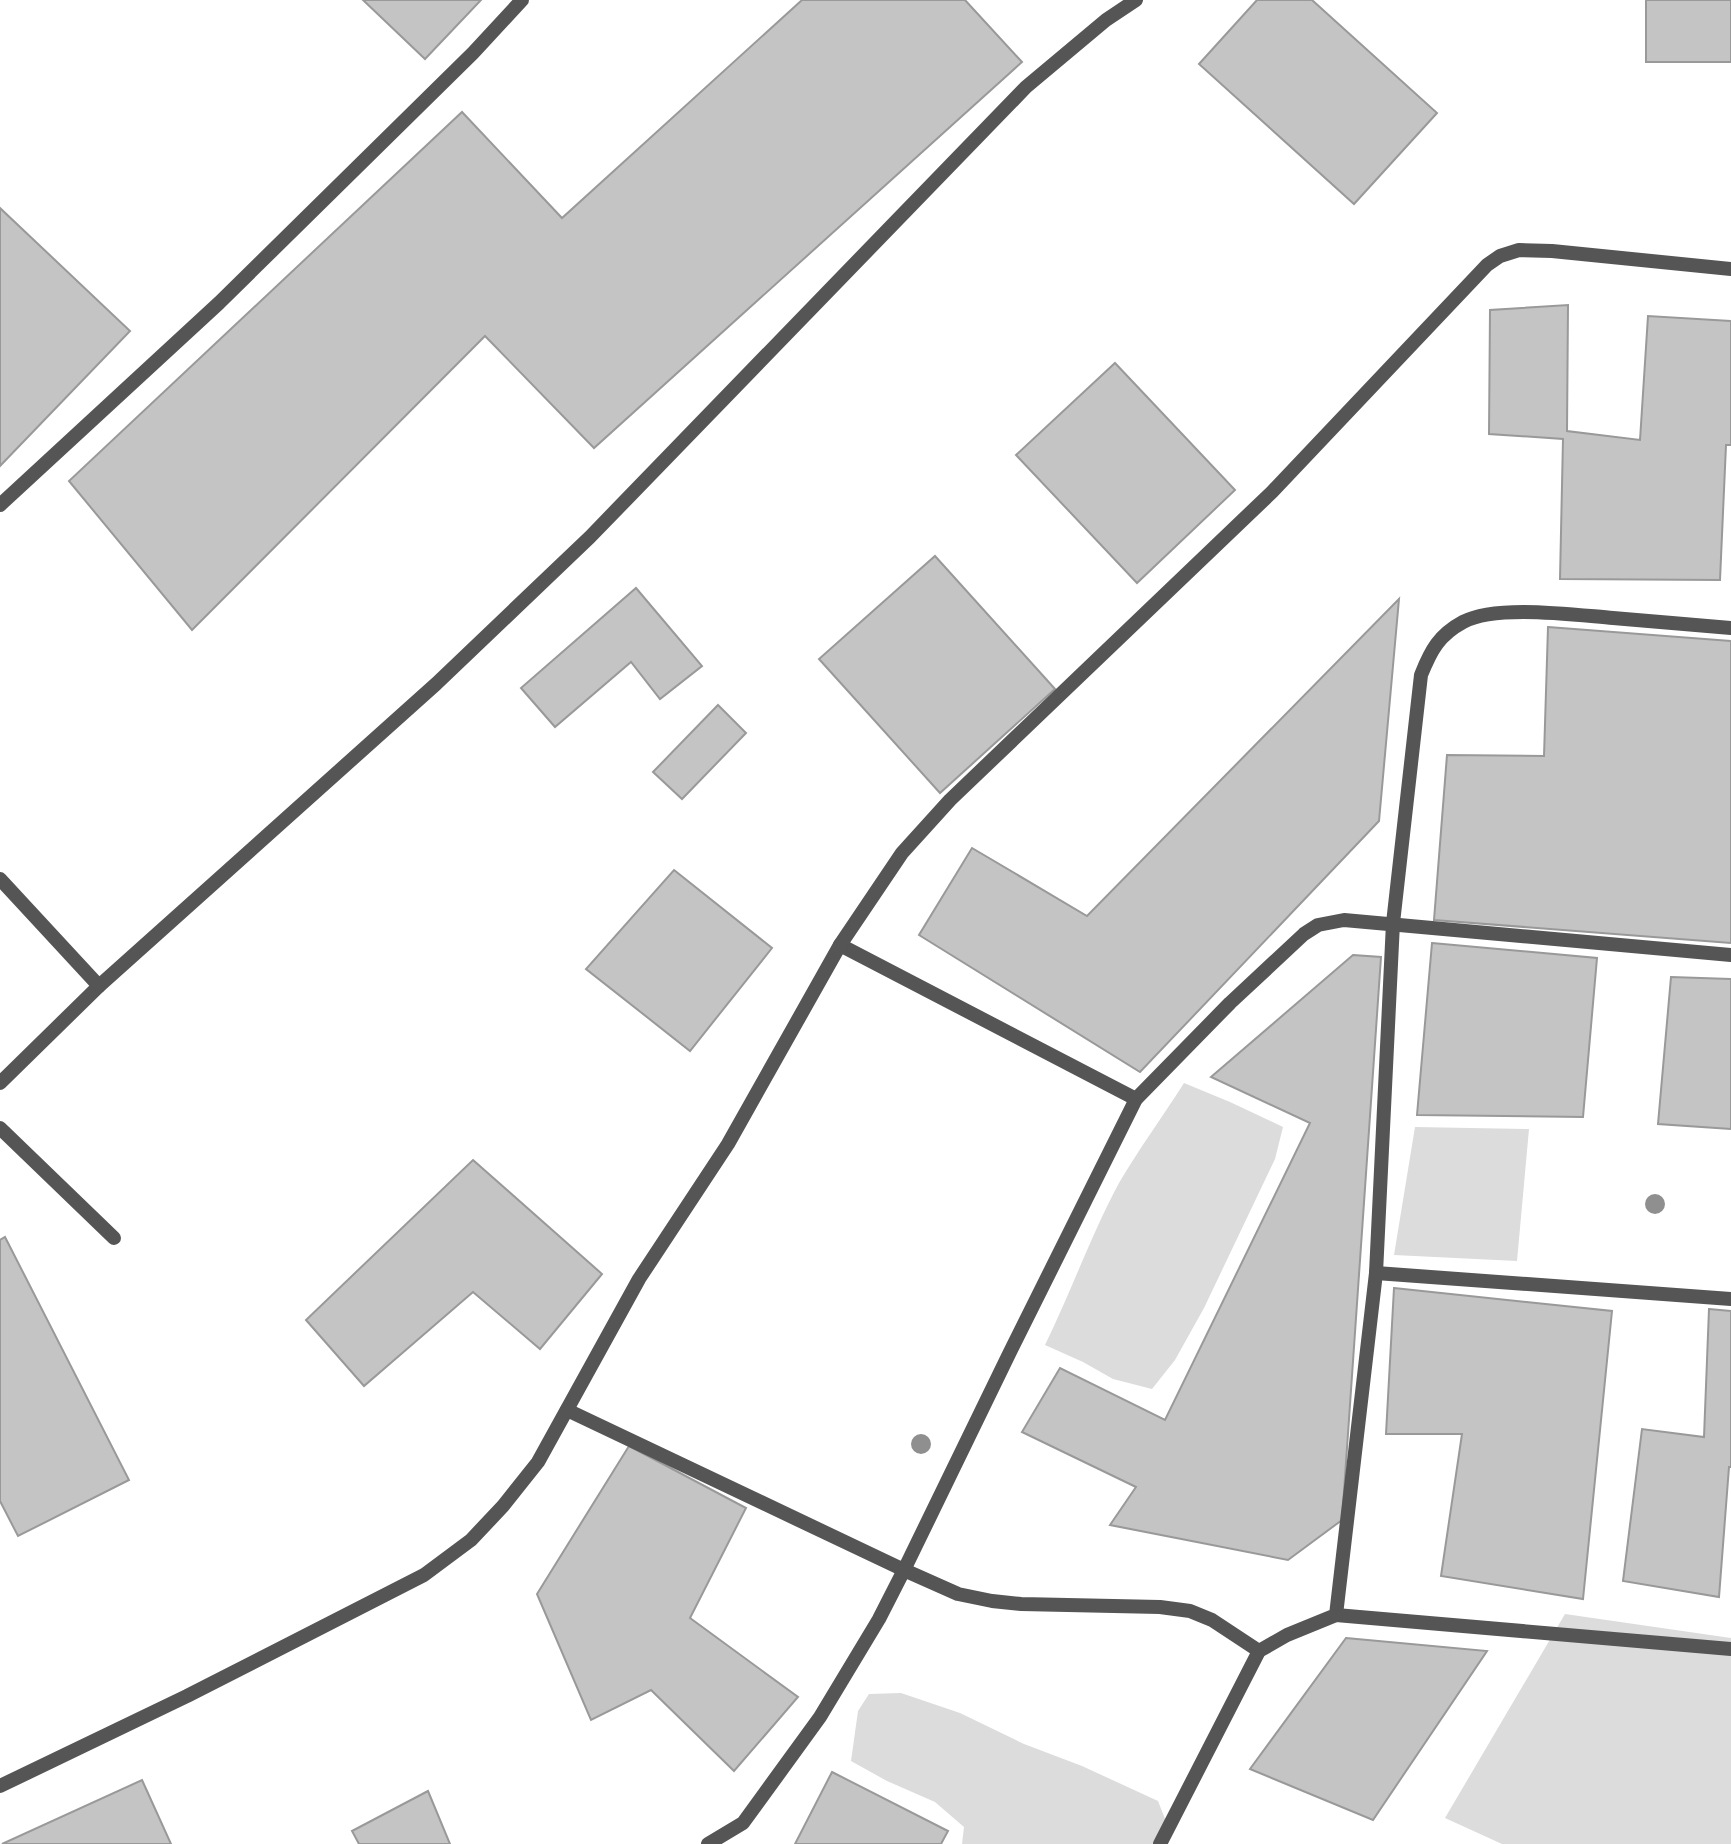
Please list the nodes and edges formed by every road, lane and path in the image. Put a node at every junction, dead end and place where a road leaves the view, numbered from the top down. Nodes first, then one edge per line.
1 (522, 0) edge
2 (1136, 0) edge
3 (1731, 269) edge
4 (0, 505) edge
5 (1731, 628) edge
6 (0, 879) edge
7 (1393, 923) junction
8 (840, 945) junction
9 (1731, 955) edge
10 (99, 986) junction
11 (0, 1083) edge
12 (1136, 1100) junction
13 (0, 1128) edge
14 (114, 1238) dead end
15 (1376, 1273) junction
16 (1731, 1299) edge
17 (567, 1410) junction
18 (904, 1570) junction
19 (1336, 1615) junction
20 (1731, 1649) edge
21 (1259, 1651) junction
22 (0, 1786) edge
23 (743, 1823) junction
24 (708, 1844) edge
25 (734, 1844) edge
26 (1160, 1844) edge

1 - 4 street
2 - 10 street
3 - 8 street
5 - 7 street
6 - 10 street
7 - 9 street
7 - 12 street
7 - 15 street
8 - 12 street
8 - 17 street
10 - 11 street
12 - 18 street
13 - 14 street
15 - 16 street
15 - 19 street
17 - 18 street
17 - 22 street
18 - 21 street
18 - 23 street
19 - 20 street
19 - 21 street
21 - 26 street
23 - 24 street
23 - 25 street

